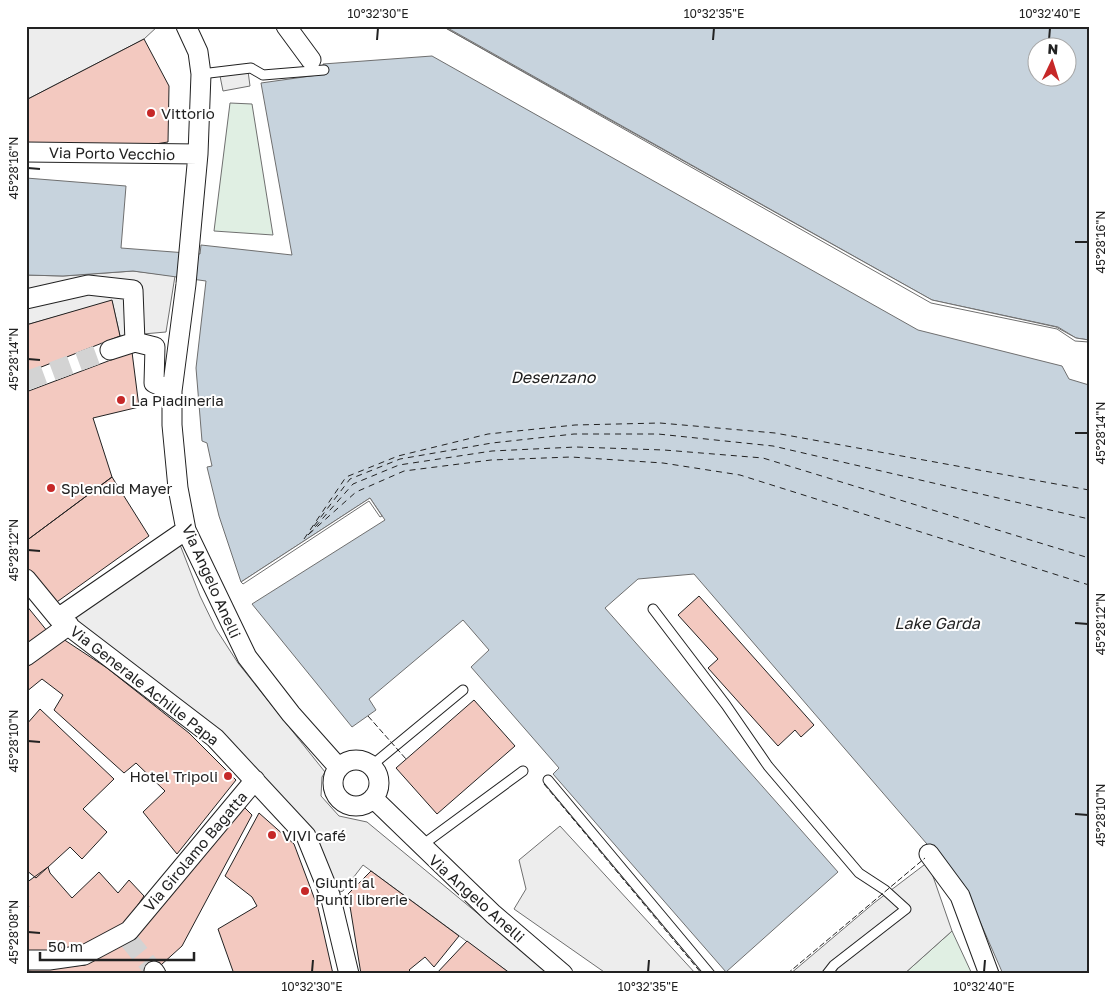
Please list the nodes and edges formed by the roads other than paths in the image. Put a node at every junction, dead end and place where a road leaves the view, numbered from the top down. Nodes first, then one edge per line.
1 (186, 26) edge
2 (286, 26) edge
3 (318, 65) joint
4 (201, 74) junction
5 (26, 152) edge
6 (198, 154) junction
7 (26, 299) edge
8 (135, 342) junction
9 (110, 350) tunnel mouth
10 (172, 391) junction
11 (186, 530) junction
12 (26, 578) edge
13 (652, 609) dead end
14 (64, 621) junction
15 (26, 656) edge
16 (463, 690) dead end
17 (371, 766) junction
18 (340, 768) junction
19 (523, 771) dead end
20 (255, 780) junction
21 (548, 780) dead end
22 (373, 798) junction
23 (421, 846) junction
24 (929, 854) dead end
25 (26, 960) edge
26 (349, 974) edge
27 (563, 974) edge
28 (710, 974) edge
29 (828, 974) edge
30 (989, 974) edge

1 - 4 street, Via Angelo Anelli
2 - 3 street
3 - 4 lane
4 - 6 street, Via Angelo Anelli
5 - 6 street, Via Porto Vecchio
6 - 10 street, Via Angelo Anelli
7 - 8 street
8 - 9 street
8 - 10 street
10 - 11 street, Via Angelo Anelli
11 - 14 street
11 - 18 street, Via Angelo Anelli
12 - 14 street, Via Generale Achille Papa
13 - 29 lane
14 - 15 street
14 - 20 street, Via Generale Achille Papa
16 - 17 lane
17 - 18 street
17 - 22 street
18 - 22 street
19 - 23 lane
20 - 25 street, Via Girolamo Bagatta
20 - 26 street, Via Generale Achille Papa
21 - 28 lane
22 - 23 street, Via Angelo Anelli
23 - 27 street, Via Angelo Anelli
24 - 30 street

